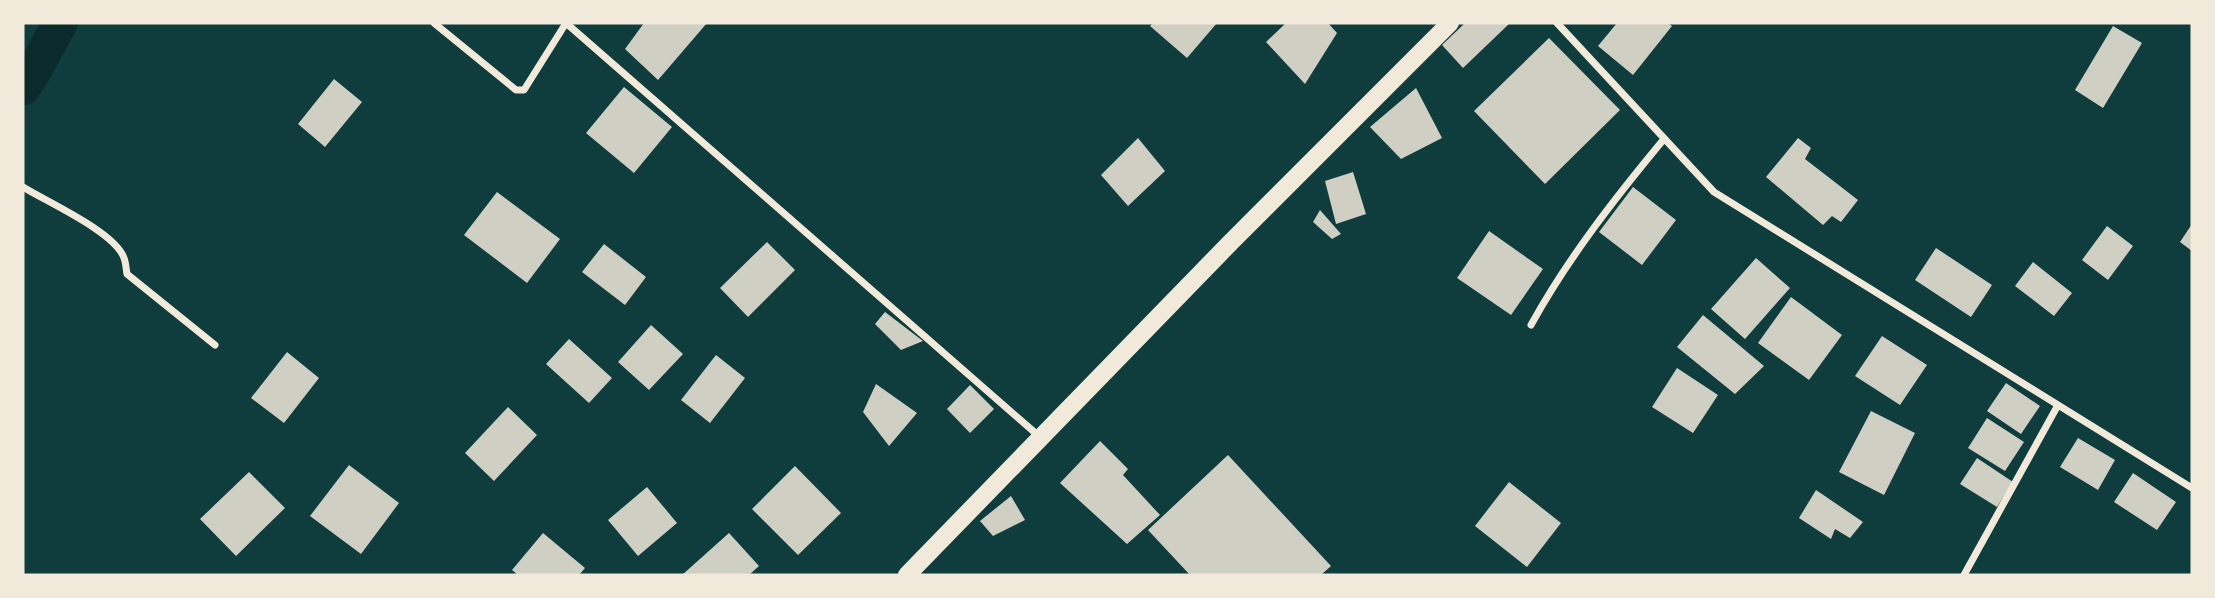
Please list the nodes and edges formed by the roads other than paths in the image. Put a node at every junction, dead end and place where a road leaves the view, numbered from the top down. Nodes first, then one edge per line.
1 (434, 23) edge
2 (566, 23) edge
3 (1450, 23) edge
4 (1557, 23) edge
5 (1664, 139) junction
6 (23, 187) edge
7 (1531, 326) dead end
8 (215, 345) dead end
9 (2058, 405) junction
10 (1040, 437) junction
11 (2192, 488) edge
12 (906, 575) edge
13 (1964, 575) edge

1 - 2 street
2 - 10 street
3 - 10 main road
4 - 5 street
5 - 7 street
5 - 9 street
6 - 8 street
9 - 11 street
9 - 13 street
10 - 12 main road

